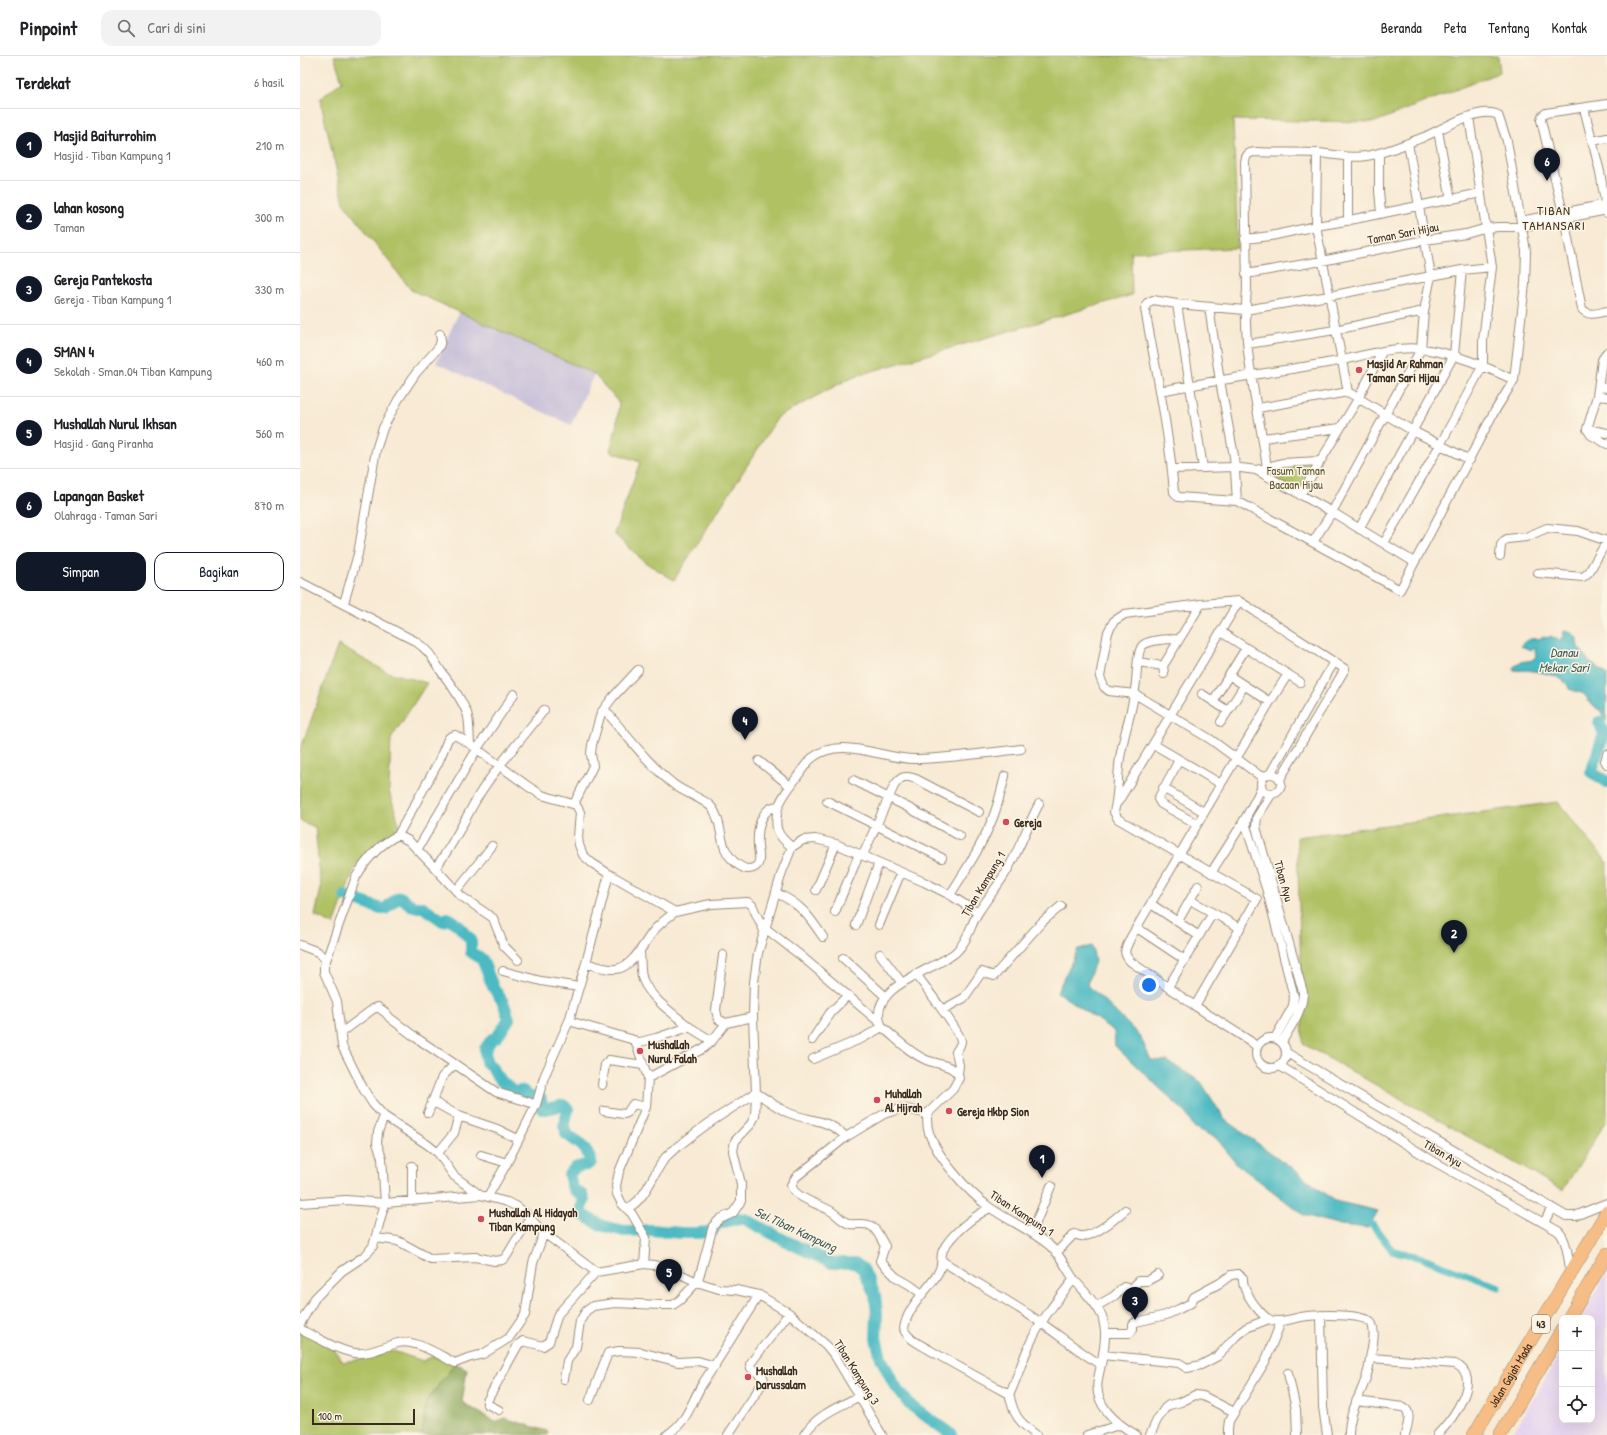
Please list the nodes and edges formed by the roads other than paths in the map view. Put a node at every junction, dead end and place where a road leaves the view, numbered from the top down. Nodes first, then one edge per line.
1 (1607, 104) edge
2 (1584, 108) junction
3 (1469, 117) junction
4 (1438, 131) junction
5 (1607, 138) edge
6 (1592, 141) junction
7 (1408, 142) junction
8 (1318, 153) junction
9 (1380, 153) junction
10 (1348, 157) junction
11 (1603, 172) edge
12 (1481, 193) junction
13 (1451, 200) junction
14 (1418, 206) junction
15 (1607, 208) edge
16 (1380, 214) junction
17 (1563, 216) junction
18 (1348, 221) junction
19 (1521, 224) junction
20 (1316, 226) junction
21 (1487, 228) junction
22 (1245, 239) junction
23 (1424, 240) junction
24 (1322, 261) junction
25 (1492, 267) junction
26 (1462, 270) junction
27 (1246, 274) junction
28 (1431, 276) junction
29 (1329, 296) junction
30 (1177, 304) junction
31 (1209, 306) junction
32 (1245, 310) junction
33 (1424, 311) junction
34 (1607, 311) edge
35 (1335, 330) junction
36 (440, 334) dead end
37 (1248, 344) junction
38 (1421, 349) junction
39 (1382, 352) junction
40 (1607, 352) edge
41 (1454, 355) junction
42 (1341, 360) junction
43 (1483, 365) junction
44 (1252, 376) junction
45 (1514, 380) junction
46 (1220, 381) junction
47 (1189, 385) junction
48 (1603, 387) edge
49 (1160, 391) junction
50 (1348, 392) junction
51 (1597, 396) junction
52 (1607, 397) edge
53 (1358, 399) junction
54 (1258, 408) junction
55 (1386, 414) junction
56 (1340, 428) junction
57 (1587, 429) junction
58 (1413, 431) junction
59 (1607, 433) edge
60 (1263, 438) junction
61 (1607, 444) edge
62 (1440, 446) junction
63 (1470, 460) junction
64 (1320, 461) junction
65 (1234, 467) junction
66 (1203, 468) junction
67 (1267, 468) junction
68 (1172, 469) junction
69 (1256, 470) junction
70 (1300, 495) junction
71 (1237, 501) junction
72 (1332, 512) junction
73 (1359, 529) junction
74 (1607, 541) edge
75 (1313, 542) junction
76 (1384, 543) junction
77 (1500, 556) dead end
78 (1414, 562) junction
79 (1538, 573) dead end
80 (300, 582) edge
81 (1239, 601) junction
82 (344, 603) junction
83 (1201, 604) junction
84 (1221, 632) junction
85 (1179, 639) junction
86 (1246, 648) junction
87 (1138, 662) junction
88 (1334, 662) junction
89 (638, 670) dead end
90 (1288, 674) junction
91 (1230, 676) junction
92 (1300, 682) dead end
93 (1244, 686) junction
94 (514, 694) dead end
95 (1135, 694) junction
96 (1202, 694) dead end
97 (1213, 702) junction
98 (1270, 702) junction
99 (604, 709) junction
100 (544, 710) dead end
101 (1228, 711) junction
102 (1169, 714) junction
103 (1222, 722) dead end
104 (470, 744) junction
105 (1152, 744) junction
106 (477, 749) junction
107 (1021, 749) dead end
108 (1607, 754) edge
109 (1237, 758) junction
110 (1179, 760) junction
111 (759, 761) dead end
112 (1607, 764) edge
113 (501, 766) junction
114 (1005, 776) dead end
115 (1266, 776) junction
116 (1280, 779) junction
117 (852, 780) dead end
118 (1221, 784) junction
119 (790, 786) junction
120 (1163, 788) junction
121 (1261, 788) junction
122 (1270, 795) junction
123 (888, 798) junction
124 (827, 801) dead end
125 (1117, 803) junction
126 (574, 804) junction
127 (1039, 804) dead end
128 (779, 806) junction
129 (979, 812) dead end
130 (1204, 812) junction
131 (1247, 817) junction
132 (1198, 824) junction
133 (876, 825) junction
134 (398, 835) junction
135 (960, 836) dead end
136 (836, 844) junction
137 (492, 846) dead end
138 (792, 846) junction
139 (417, 850) junction
140 (861, 855) junction
141 (1180, 855) junction
142 (942, 858) dead end
143 (879, 862) junction
144 (435, 868) junction
145 (901, 872) junction
146 (1211, 873) junction
147 (609, 874) junction
148 (1198, 886) dead end
149 (816, 890) dead end
150 (456, 891) junction
151 (1267, 891) junction
152 (776, 893) junction
153 (950, 895) junction
154 (1257, 899) junction
155 (1190, 900) junction
156 (1151, 904) junction
157 (1061, 906) dead end
158 (675, 912) junction
159 (835, 912) dead end
160 (978, 913) junction
161 (1213, 913) junction
162 (1178, 922) junction
163 (856, 925) dead end
164 (879, 925) dead end
165 (1137, 928) junction
166 (1240, 928) junction
167 (765, 929) junction
168 (1199, 936) junction
169 (822, 937) dead end
170 (300, 945) edge
171 (640, 952) junction
172 (880, 954) dead end
173 (723, 955) dead end
174 (843, 958) dead end
175 (325, 960) junction
176 (518, 960) dead end
177 (1185, 960) junction
178 (586, 963) junction
179 (503, 971) dead end
180 (916, 974) junction
181 (902, 983) junction
182 (579, 987) junction
183 (1168, 987) junction
184 (848, 995) junction
185 (886, 997) junction
186 (1195, 1006) junction
187 (942, 1010) junction
188 (753, 1017) junction
189 (569, 1020) junction
190 (726, 1022) junction
191 (880, 1024) junction
192 (691, 1028) junction
193 (341, 1033) junction
194 (812, 1040) dead end
195 (1278, 1040) junction
196 (712, 1041) junction
197 (636, 1043) junction
198 (1257, 1047) junction
199 (1287, 1053) junction
200 (813, 1059) dead end
201 (455, 1064) junction
202 (643, 1064) junction
203 (1280, 1066) junction
204 (958, 1074) junction
205 (648, 1078) junction
206 (602, 1085) dead end
207 (756, 1093) junction
208 (538, 1100) junction
209 (432, 1101) junction
210 (646, 1107) junction
211 (604, 1111) dead end
212 (428, 1113) dead end
213 (927, 1114) junction
214 (384, 1116) junction
215 (459, 1116) junction
216 (846, 1137) junction
217 (518, 1139) junction
218 (438, 1153) junction
219 (482, 1155) dead end
220 (507, 1163) junction
221 (412, 1166) dead end
222 (1051, 1186) dead end
223 (484, 1196) junction
224 (412, 1201) junction
225 (300, 1203) edge
226 (385, 1203) junction
227 (1607, 1203) edge
228 (1552, 1207) junction
229 (990, 1208) junction
230 (627, 1209) junction
231 (1125, 1210) dead end
232 (1607, 1212) edge
233 (529, 1219) junction
234 (1544, 1223) junction
235 (1032, 1232) junction
236 (544, 1233) junction
237 (376, 1238) junction
238 (1056, 1253) junction
239 (1607, 1254) edge
240 (942, 1261) junction
241 (644, 1264) junction
242 (596, 1272) junction
243 (1158, 1275) dead end
244 (1571, 1275) junction
245 (1074, 1279) junction
246 (697, 1282) junction
247 (759, 1294) junction
248 (922, 1294) junction
249 (1097, 1306) junction
250 (789, 1313) junction
251 (1571, 1315) edge
252 (1321, 1316) junction
253 (1269, 1319) junction
254 (1281, 1322) junction
255 (300, 1324) edge
256 (1041, 1324) junction
257 (300, 1328) edge
258 (1105, 1333) junction
259 (1559, 1335) edge
260 (1528, 1345) junction
261 (1103, 1355) junction
262 (1546, 1357) junction
263 (1370, 1358) junction
264 (1521, 1358) junction
265 (715, 1366) junction
266 (1101, 1366) junction
267 (1539, 1368) junction
268 (1288, 1373) dead end
269 (564, 1379) dead end
270 (1009, 1392) junction
271 (858, 1396) junction
272 (590, 1400) dead end
273 (1356, 1401) junction
274 (499, 1410) dead end
275 (1234, 1412) junction
276 (1118, 1424) junction
277 (667, 1435) edge
278 (728, 1435) edge
279 (804, 1435) edge
280 (882, 1435) edge
281 (1036, 1435) edge
282 (1087, 1435) edge
283 (1136, 1435) edge
284 (1150, 1435) edge
285 (1228, 1435) edge
286 (1297, 1435) edge
287 (1327, 1435) edge
288 (1349, 1435) edge
289 (1405, 1435) edge
290 (1437, 1435) edge
291 (1474, 1435) edge
292 (1500, 1435) edge

1 - 2 street
2 - 6 street
2 - 17 street
3 - 4 street
3 - 12 street
3 - 19 street
4 - 7 street
4 - 13 street
5 - 6 street
6 - 11 street
7 - 9 street
7 - 14 street
8 - 10 street
8 - 20 street
8 - 22 street
9 - 10 street
9 - 16 street
10 - 18 street
11 - 15 street
12 - 13 street
12 - 21 street
13 - 14 street
14 - 16 street
14 - 23 street
15 - 17 street, Taman Sari Hijau
16 - 18 street
17 - 19 street, Taman Sari Hijau
17 - 34 street
18 - 20 street
19 - 21 street, Taman Sari Hijau
19 - 45 street
20 - 22 street
20 - 24 street
21 - 23 street, Taman Sari Hijau
21 - 25 street
22 - 27 street
23 - 24 street, Taman Sari Hijau
23 - 28 street
24 - 27 street, Taman Sari Hijau
24 - 29 street
25 - 26 street
25 - 43 street
26 - 28 street
26 - 41 street
27 - 32 street
28 - 29 street
28 - 33 street
29 - 32 street
29 - 35 street
30 - 31 street
30 - 47 street
30 - 49 street
31 - 32 street
31 - 46 street
32 - 37 street
33 - 35 street
33 - 38 street
35 - 37 street
35 - 42 street
36 - 82 street
37 - 44 street
38 - 39 street
38 - 41 street
38 - 55 street
39 - 42 street
39 - 53 street
40 - 48 street
41 - 43 street
41 - 58 street
42 - 44 street
42 - 50 street
43 - 45 street
43 - 62 street
44 - 46 street
44 - 54 street
45 - 63 street
46 - 47 street
46 - 65 street
47 - 49 street
47 - 66 street
48 - 51 street
49 - 68 street
50 - 53 street
50 - 54 street
51 - 52 street
51 - 57 street
53 - 55 street
53 - 56 street
54 - 60 street
55 - 58 street
55 - 72 street
56 - 60 street
56 - 64 street
57 - 59 street
57 - 61 street
58 - 62 street
58 - 73 street
60 - 67 street
62 - 63 street
62 - 76 street
63 - 78 street
64 - 67 street
64 - 70 street
65 - 66 street
65 - 69 street
65 - 71 street
66 - 68 street
67 - 69 street
68 - 71 street
69 - 70 street
70 - 72 street
71 - 75 street
72 - 73 street
72 - 75 street
73 - 76 street
74 - 77 street
74 - 79 street
75 - 78 street
76 - 78 street
80 - 82 street
81 - 83 street
81 - 84 street
81 - 88 street
82 - 104 street
83 - 85 street
83 - 95 street
84 - 86 street
84 - 102 street
85 - 87 street
85 - 87 street
86 - 90 street
86 - 91 street
87 - 95 street
88 - 115 street
88 - 116 street
89 - 99 street
90 - 92 street
90 - 98 street
91 - 93 street
91 - 97 street
93 - 98 street
93 - 101 street
94 - 106 street
95 - 102 street
95 - 125 street
96 - 97 street
97 - 101 street
98 - 109 street
99 - 126 street
99 - 128 street
100 - 113 street
101 - 103 street
102 - 105 street
102 - 109 street
104 - 106 street
104 - 134 street
105 - 110 street
105 - 125 street
106 - 113 street
106 - 139 street
107 - 119 street
108 - 112 street
109 - 115 street
109 - 118 street
110 - 118 street
110 - 120 street
111 - 119 street
113 - 126 street
113 - 144 street
114 - 153 street
115 - 116 street
115 - 121 street
116 - 122 street
117 - 123 street
118 - 130 street
119 - 128 street
120 - 130 street
120 - 132 street
121 - 122 street
121 - 131 street
122 - 195 street, Tiban Ayu
123 - 129 street
123 - 133 street
123 - 135 street
124 - 133 street
125 - 141 street
126 - 147 street
127 - 160 street, Tiban Kampung 1
128 - 138 street
130 - 132 street
131 - 146 street
131 - 151 street, Tiban Ayu
132 - 141 street
133 - 140 street
133 - 142 street
134 - 139 street
134 - 175 street
136 - 138 street
136 - 140 street
136 - 149 street
137 - 150 street
138 - 152 street
139 - 144 street
140 - 143 street
140 - 159 street
141 - 146 street
141 - 156 street
143 - 145 street
143 - 163 street
144 - 150 street
145 - 153 street
145 - 164 street
146 - 154 street
147 - 158 street
147 - 178 street
148 - 155 street
150 - 176 street
151 - 154 street
151 - 195 street, Tiban Ayu
152 - 167 street
152 - 169 street
153 - 160 street
154 - 166 street
155 - 161 street
155 - 162 street
156 - 162 street
156 - 165 street
157 - 187 street
158 - 167 street
158 - 171 street
160 - 180 street, Tiban Kampung 1
161 - 166 street
161 - 168 street
162 - 168 street
165 - 177 street
165 - 183 street
166 - 186 street
167 - 184 street
167 - 188 street
168 - 177 street
170 - 175 street
171 - 178 street
171 - 192 street
172 - 181 street
173 - 190 street
174 - 185 street
175 - 193 street
177 - 183 street
178 - 182 street
179 - 182 street
180 - 181 street, Tiban Kampung 1
180 - 187 street
181 - 185 street, Tiban Kampung 1
182 - 189 street
183 - 186 street
184 - 191 street
184 - 194 street
185 - 191 street, Tiban Kampung 1
186 - 198 street
187 - 204 street
188 - 190 street
188 - 207 street
189 - 197 street
189 - 208 street
190 - 196 street
191 - 200 street
191 - 204 street
192 - 196 street
192 - 197 street
193 - 201 street
193 - 214 street
195 - 198 street
195 - 199 street
196 - 205 street
197 - 202 street
198 - 203 street, Tiban Ayu
199 - 203 street
199 - 228 street, Tiban Ayu
201 - 208 street
201 - 209 street
202 - 205 street
202 - 206 street
203 - 234 street, Tiban Ayu
204 - 213 street
205 - 210 street
207 - 216 street
207 - 230 street
207 - 246 street
208 - 217 street
209 - 212 street
209 - 215 street
210 - 211 street
210 - 230 street
213 - 216 street
213 - 229 street, Tiban Kampung 1
214 - 218 street
214 - 226 street
215 - 217 street
215 - 218 street
216 - 248 street
217 - 220 street
218 - 223 street
219 - 220 street
220 - 223 street
221 - 224 street
222 - 235 street
223 - 224 street
223 - 233 street
224 - 226 street
225 - 226 street
226 - 237 street
227 - 228 street, Tiban Ayu
228 - 234 street
229 - 235 street, Tiban Kampung 1
229 - 240 street
230 - 241 street
231 - 238 street
232 - 244 highway, Jalan Gajah Mada / 43
233 - 236 street
233 - 237 street
234 - 244 street, Tiban Ayu
235 - 238 street, Tiban Kampung 1
236 - 242 street
236 - 257 street
237 - 255 street
238 - 245 street, Tiban Kampung 1
239 - 251 highway
240 - 248 street
240 - 256 street
241 - 242 street, Tiban Kampung 3
241 - 246 street, Tiban Kampung 3
242 - 274 street
243 - 249 street
244 - 260 highway, Jalan Gajah Mada / 43
245 - 249 street, Tiban Kampung 1
245 - 256 street
246 - 247 street, Tiban Kampung 3
246 - 269 street
247 - 250 street, Tiban Kampung 3
247 - 265 street
248 - 270 street
249 - 258 street, Tiban Kampung 1
250 - 271 street, Tiban Kampung 3
250 - 278 street
252 - 254 street
252 - 263 street
252 - 287 street
253 - 254 street
253 - 258 street
253 - 261 street
254 - 275 street
256 - 266 street
256 - 270 street
258 - 261 street, Tiban Kampung 1
259 - 262 highway, Jalan Gajah Mada / 43
260 - 262 highway
260 - 264 highway, Jalan Gajah Mada / 43
261 - 266 street, Tiban Kampung 1
262 - 267 highway, Jalan Gajah Mada / 43
263 - 273 street
263 - 290 street
264 - 267 highway
264 - 291 highway, Jalan Gajah Mada / 43
265 - 272 street
265 - 277 street
266 - 276 street, Tiban Kampung 1
267 - 292 highway, Jalan Gajah Mada / 43
268 - 286 street
270 - 281 street
271 - 279 street
271 - 280 street, Tiban Kampung 3
273 - 288 street
273 - 289 street
275 - 284 street
275 - 285 street
276 - 282 street
276 - 283 street, Tiban Kampung 1

